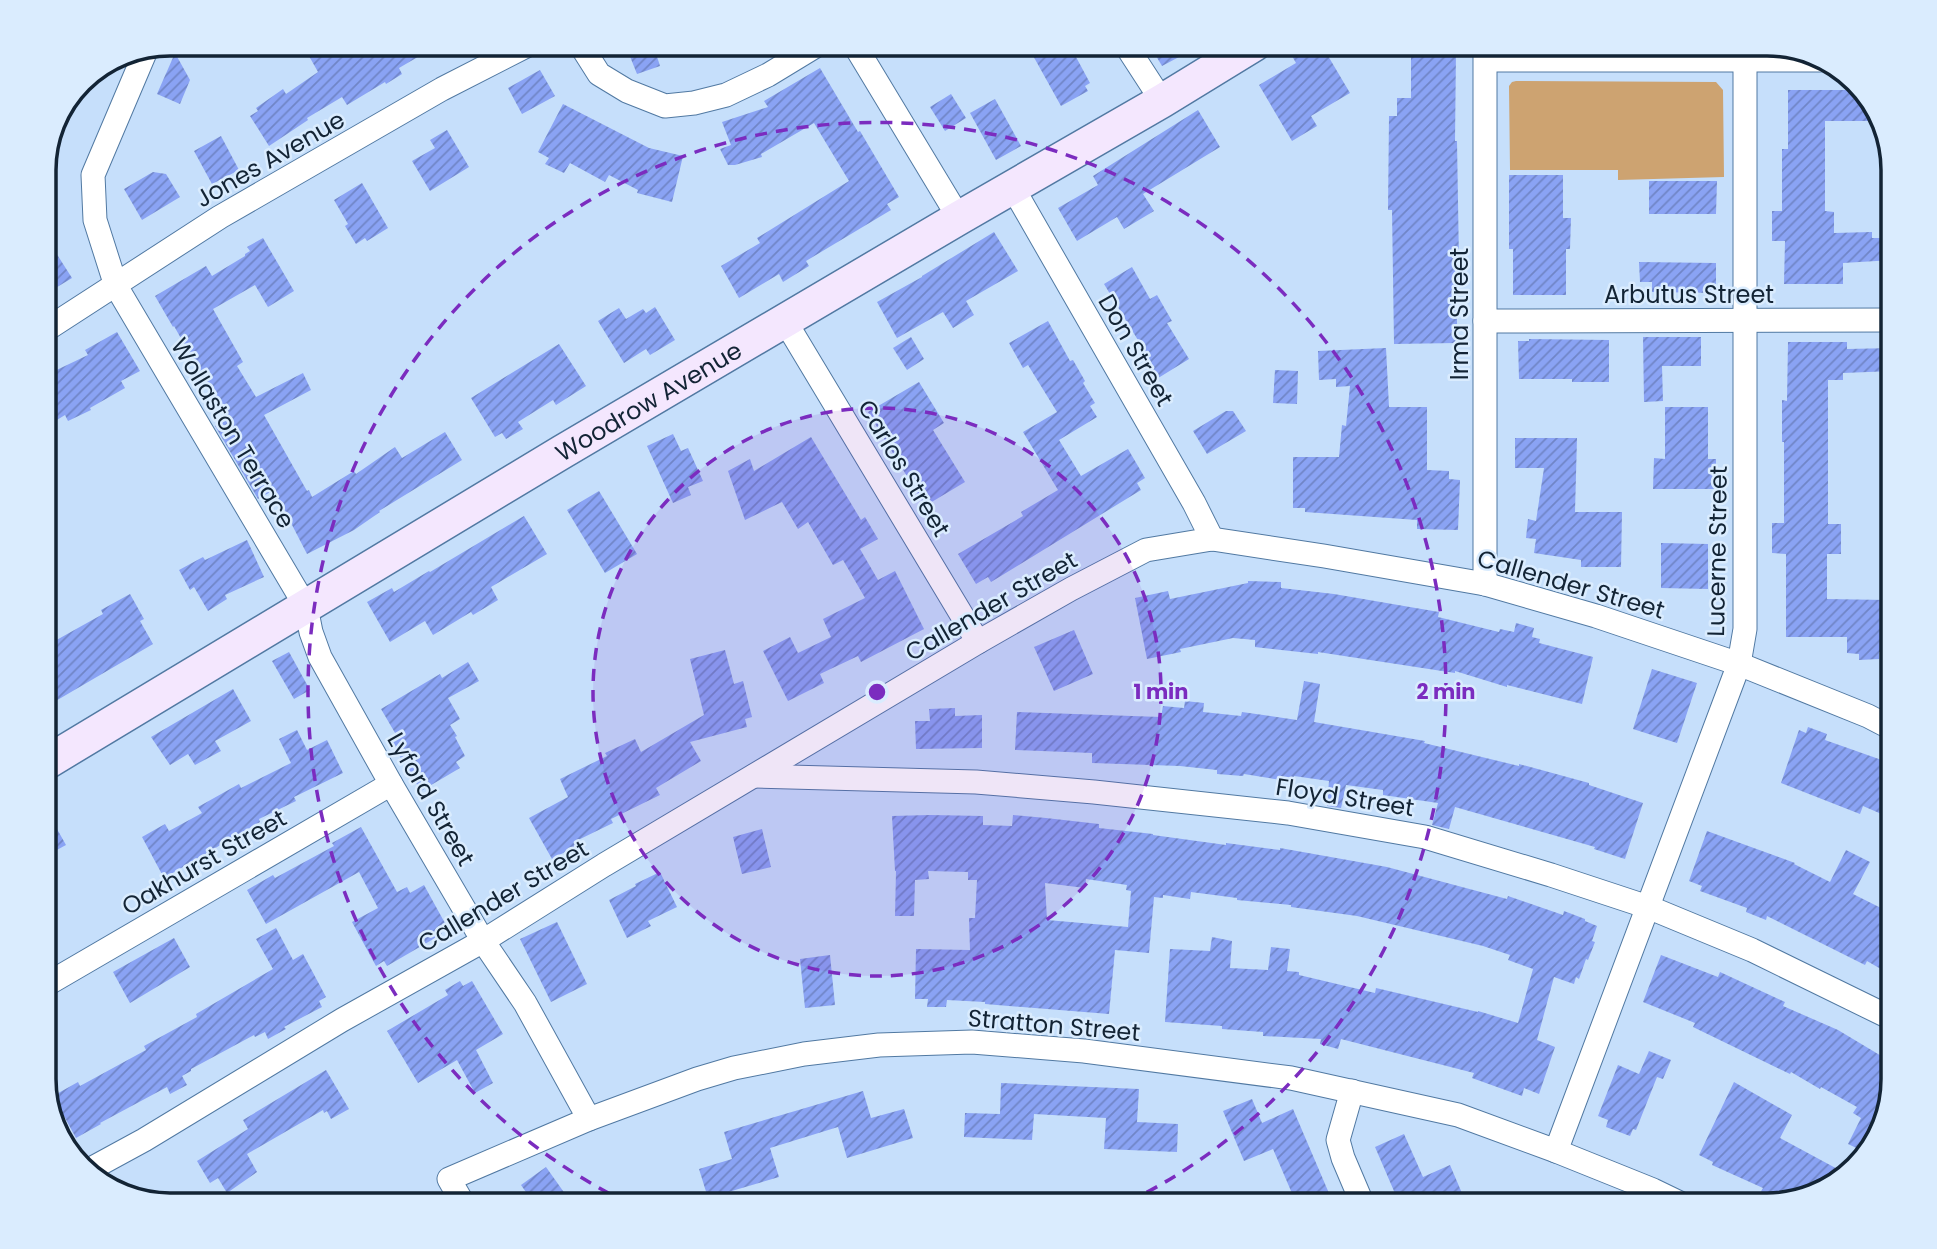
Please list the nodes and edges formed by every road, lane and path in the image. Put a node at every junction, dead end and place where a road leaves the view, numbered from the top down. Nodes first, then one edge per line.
1 (507, 56) edge
2 (588, 56) edge
3 (799, 56) edge
4 (861, 56) edge
5 (1133, 56) edge
6 (1235, 56) edge
7 (1485, 56) edge
8 (1745, 56) edge
9 (142, 60) edge
10 (1162, 101) junction
11 (1013, 188) junction
12 (959, 218) junction
13 (116, 286) junction
14 (1745, 320) junction
15 (1881, 320) edge
16 (785, 321) junction
17 (1485, 321) junction
18 (56, 324) edge
19 (1212, 539) junction
20 (1485, 584) junction
21 (306, 607) junction
22 (978, 642) junction
23 (1739, 664) junction
24 (1881, 723) edge
25 (56, 757) edge
26 (754, 776) junction
27 (391, 784) junction
28 (1648, 907) junction
29 (483, 941) junction
30 (56, 979) edge
31 (1881, 1012) edge
32 (1352, 1091) junction
33 (589, 1119) junction
34 (1556, 1151) junction
35 (96, 1166) edge
36 (457, 1193) edge
37 (1358, 1193) edge
38 (1659, 1193) edge

1 - 13 street, Jones Avenue
2 - 3 street
4 - 12 street
5 - 10 street
6 - 10 street, Woodrow Avenue
7 - 17 street, Irma Street
8 - 14 street, Lucerne Street
9 - 13 street, Wollaston Terrace
10 - 11 street, Woodrow Avenue
11 - 12 street, Woodrow Avenue
11 - 19 street, Don Street
12 - 16 street, Woodrow Avenue
13 - 18 street, Jones Avenue
13 - 21 street, Wollaston Terrace
14 - 15 street, Arbutus Street
14 - 17 street, Arbutus Street
14 - 23 street, Lucerne Street
16 - 21 street, Woodrow Avenue
16 - 22 street, Carlos Street
17 - 20 street, Irma Street
19 - 20 street, Callender Street
19 - 22 street, Callender Street
20 - 23 street, Callender Street
21 - 25 street, Woodrow Avenue
21 - 27 street, Lyford Street
22 - 26 street, Callender Street
23 - 24 street, Callender Street
23 - 28 street, Lucerne Street
26 - 28 street, Floyd Street
26 - 29 street, Callender Street
27 - 29 street, Lyford Street
27 - 30 street, Oakhurst Street
28 - 31 street, Floyd Street
28 - 34 street, Lucerne Street
29 - 33 street, Lyford Street
29 - 35 street, Callender Street
32 - 33 street, Stratton Street
32 - 34 street, Stratton Street
32 - 37 street
33 - 36 street, Stratton Street
34 - 38 street, Stratton Street

